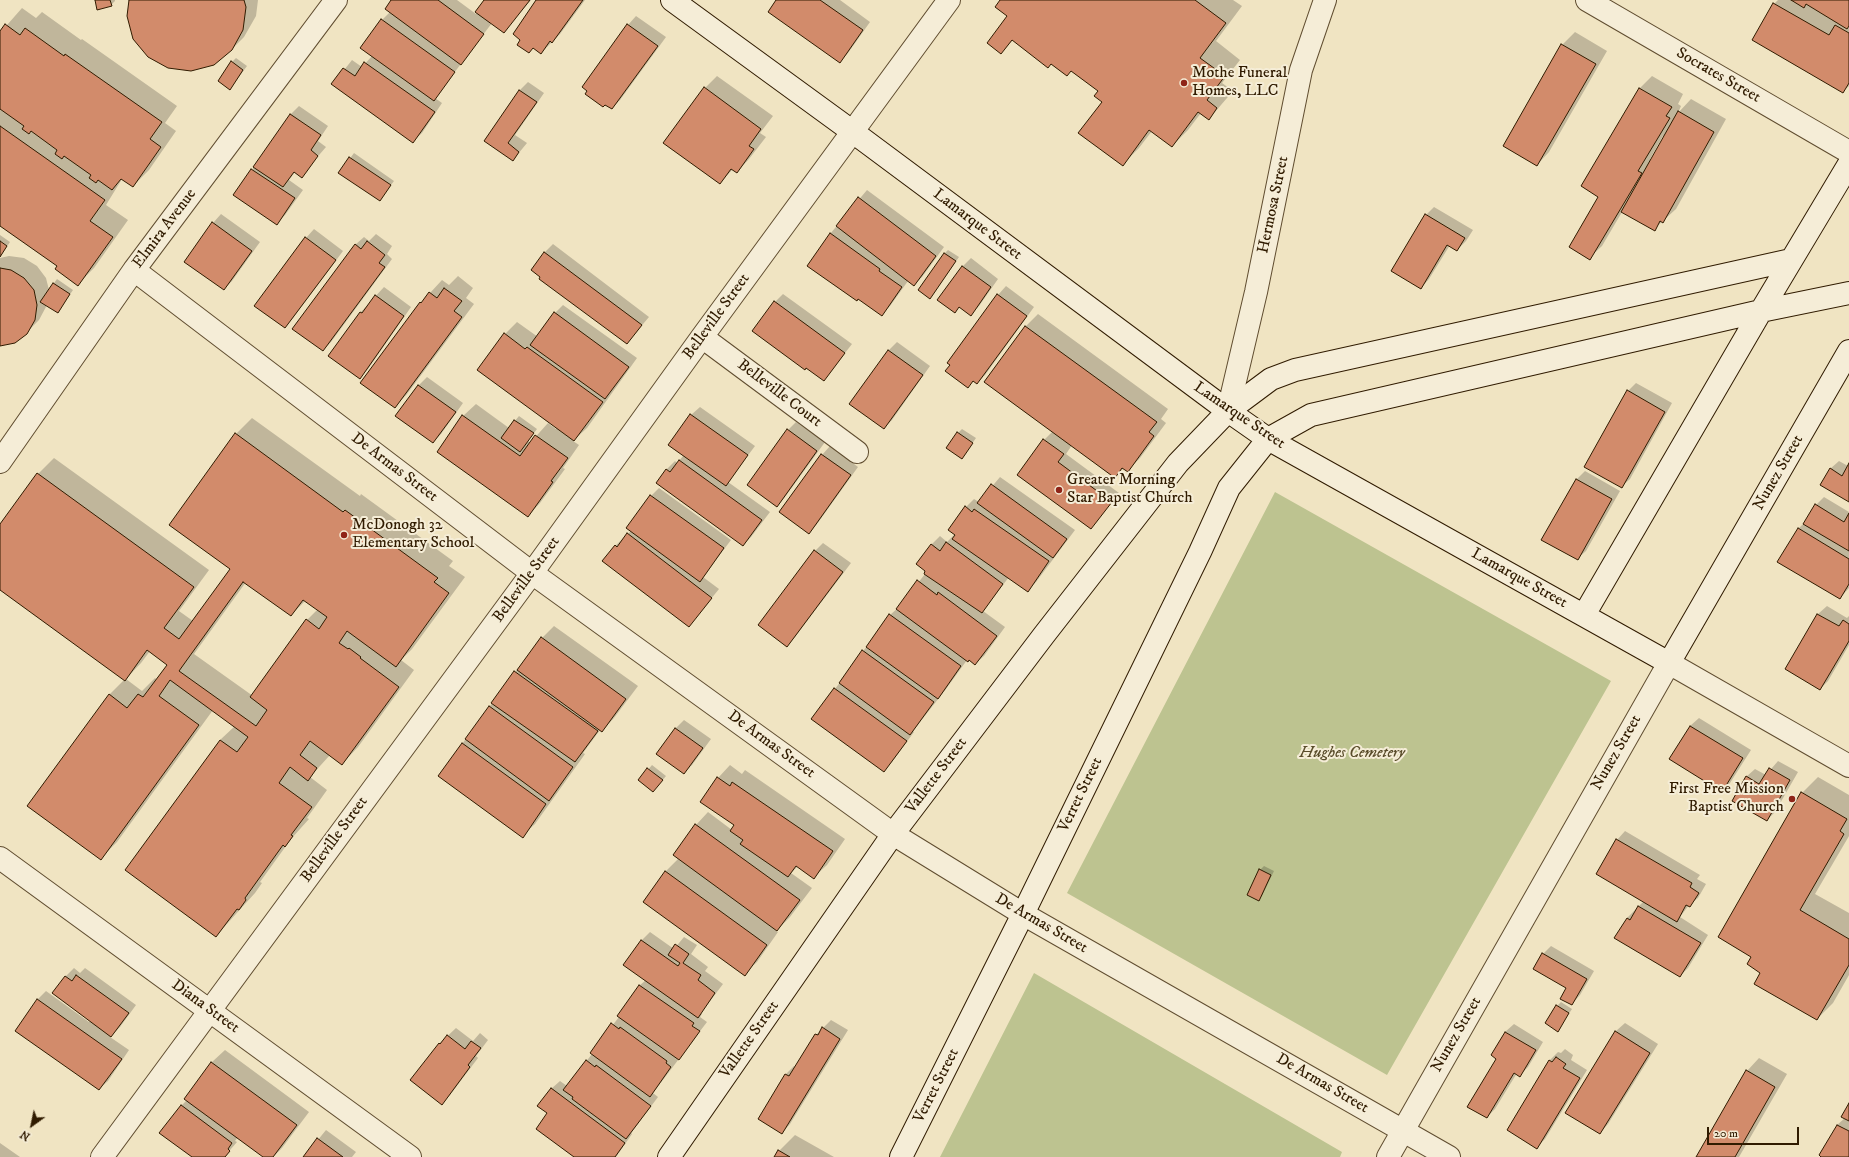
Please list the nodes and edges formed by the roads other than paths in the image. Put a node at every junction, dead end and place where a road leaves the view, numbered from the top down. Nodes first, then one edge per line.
1 (336, 0) edge
2 (672, 0) edge
3 (950, 0) edge
4 (1325, 0) edge
5 (1586, 0) edge
6 (853, 132) junction
7 (1849, 152) edge
8 (1849, 164) edge
9 (1791, 260) junction
10 (134, 270) junction
11 (1849, 293) edge
12 (1761, 311) junction
13 (702, 337) junction
14 (1849, 351) edge
15 (1228, 412) junction
16 (1268, 439) junction
17 (856, 452) dead end
18 (0, 462) edge
19 (532, 573) junction
20 (1584, 615) junction
21 (1669, 663) junction
22 (1849, 766) edge
23 (893, 834) junction
24 (0, 858) edge
25 (1023, 914) junction
26 (210, 1010) junction
27 (1403, 1130) junction
28 (102, 1157) edge
29 (410, 1157) edge
30 (669, 1157) edge
31 (901, 1157) edge
32 (1388, 1157) edge
33 (1449, 1157) edge

1 - 10 street, Elmira Avenue
2 - 6 street, Lamarque Street
3 - 6 street, Belleville Street
4 - 15 street, Hermosa Street
5 - 7 street, Socrates Street
6 - 13 street, Belleville Street
6 - 15 street, Lamarque Street
8 - 9 street
9 - 12 street
9 - 15 street, Vallette Street
10 - 18 street, Elmira Avenue
10 - 19 street, De Armas Street
11 - 12 street
12 - 16 street
12 - 20 street
13 - 17 street, Belleville Court
13 - 19 street, Belleville Street
14 - 21 street, Nunez Street
15 - 16 street, Lamarque Street
15 - 23 street, Vallette Street
16 - 20 street, Lamarque Street
16 - 25 street, Verret Street
19 - 23 street, De Armas Street
19 - 26 street, Belleville Street
20 - 21 street, Lamarque Street
21 - 22 street, Lamarque Street
21 - 27 street, Nunez Street
23 - 25 street, De Armas Street
23 - 30 street, Vallette Street
24 - 26 street, Diana Street
25 - 27 street, De Armas Street
25 - 31 street, Verret Street
26 - 28 street, Belleville Street
26 - 29 street, Diana Street
27 - 32 street, Nunez Street
27 - 33 street, De Armas Street

